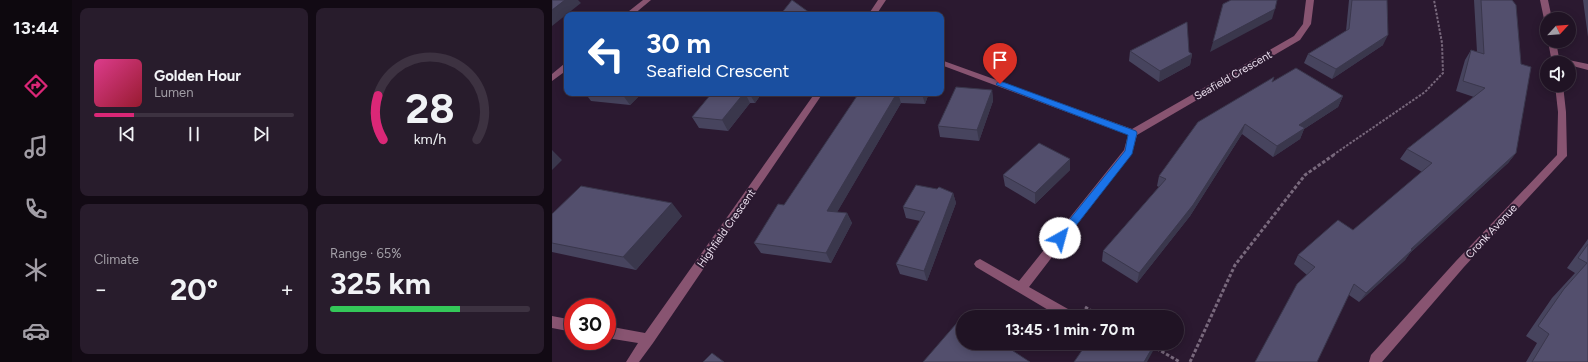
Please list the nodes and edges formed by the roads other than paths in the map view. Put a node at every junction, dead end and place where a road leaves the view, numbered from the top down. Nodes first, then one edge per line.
1 (646, 0) edge
2 (882, 0) edge
3 (1310, 0) edge
4 (1544, 0) edge
5 (632, 12) edge
6 (874, 12) edge
7 (1547, 12) edge
8 (944, 63) edge
9 (1576, 65) edge
10 (1588, 67) edge
11 (564, 68) edge
12 (552, 78) edge
13 (1560, 92) edge
14 (817, 96) edge
15 (1133, 133) junction
16 (980, 264) dead end
17 (1021, 288) junction
18 (1059, 310) edge
19 (552, 322) edge
20 (564, 324) edge
21 (616, 333) edge
22 (649, 338) junction
23 (632, 362) edge
24 (1375, 362) edge

1 - 5 street
2 - 6 street
3 - 15 street, Seafield Crescent
4 - 7 street
8 - 15 street
9 - 10 street
11 - 12 street
13 - 24 street, Cronk Avenue
14 - 22 street, Highfield Crescent
15 - 17 street
16 - 17 street
17 - 18 street
19 - 20 street
21 - 22 street
22 - 23 street, Highfield Crescent

